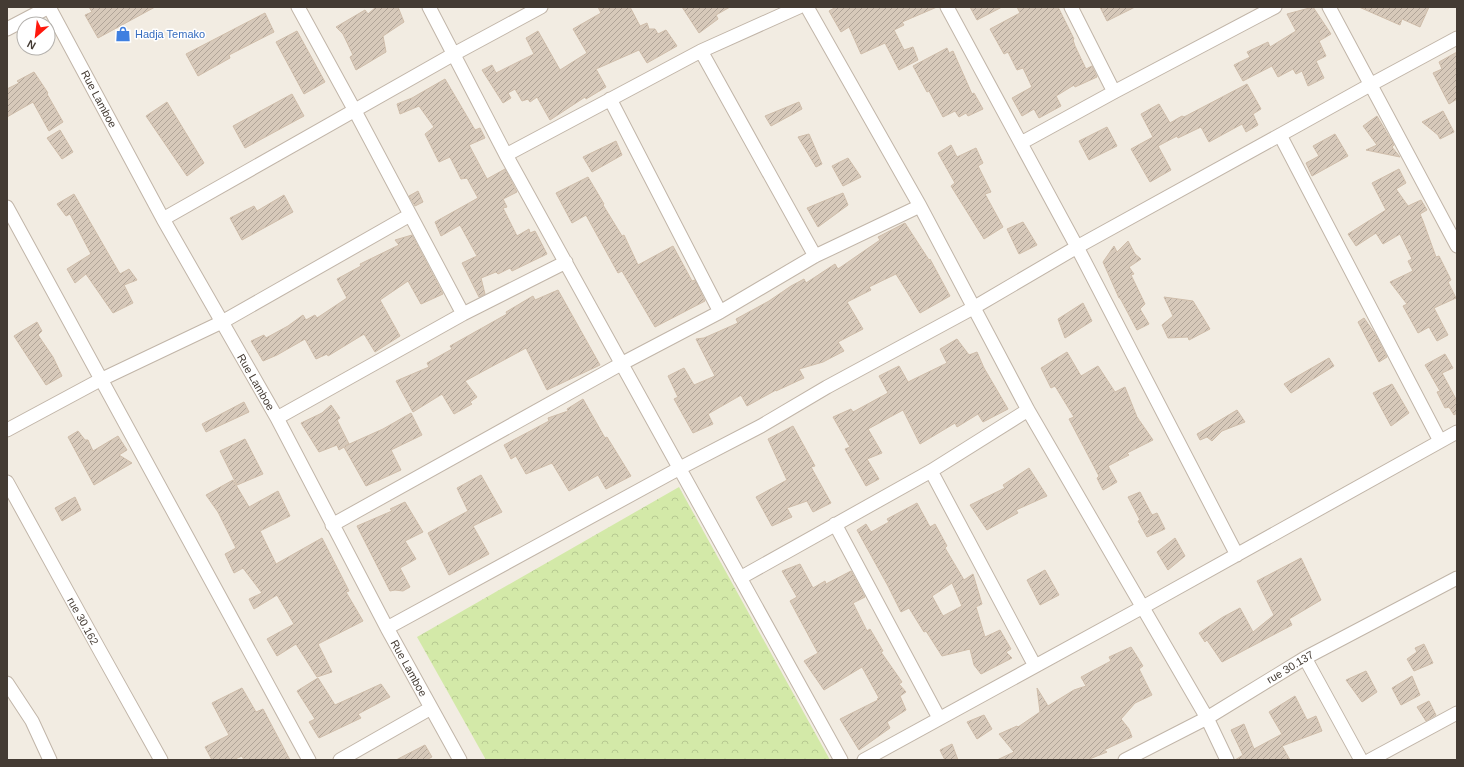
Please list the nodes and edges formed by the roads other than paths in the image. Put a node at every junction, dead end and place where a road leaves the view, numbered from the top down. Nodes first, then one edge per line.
1 (49, 7) edge
2 (298, 7) edge
3 (429, 7) edge
4 (541, 7) edge
5 (799, 7) edge
6 (807, 7) edge
7 (947, 7) edge
8 (1071, 7) edge
9 (1275, 7) edge
10 (1328, 7) edge
11 (7, 30) edge
12 (1457, 38) edge
13 (701, 51) junction
14 (454, 54) junction
15 (1370, 85) junction
16 (1114, 92) junction
17 (610, 99) junction
18 (355, 111) junction
19 (1280, 135) junction
20 (1021, 143) junction
21 (506, 155) junction
22 (920, 206) junction
23 (7, 207) edge
24 (410, 215) junction
25 (163, 219) junction
26 (1457, 246) edge
27 (1076, 247) junction
28 (815, 256) junction
29 (566, 262) junction
30 (973, 308) junction
31 (720, 312) junction
32 (463, 314) junction
33 (222, 322) junction
34 (621, 364) junction
35 (100, 380) junction
36 (1028, 410) junction
37 (277, 418) junction
38 (7, 430) edge
39 (1457, 432) edge
40 (1440, 441) junction
41 (680, 468) junction
42 (931, 471) junction
43 (7, 482) edge
44 (835, 524) junction
45 (332, 525) junction
46 (1237, 555) junction
47 (740, 578) junction
48 (1457, 578) edge
49 (1143, 607) junction
50 (387, 628) junction
51 (1305, 658) junction
52 (1035, 666) junction
53 (7, 683) edge
54 (431, 708) junction
55 (1457, 713) edge
56 (939, 718) junction
57 (1208, 718) junction
58 (50, 760) edge
59 (161, 760) edge
60 (309, 760) edge
61 (340, 760) edge
62 (460, 760) edge
63 (841, 760) edge
64 (864, 760) edge
65 (1125, 760) edge
66 (1228, 760) edge
67 (1361, 760) edge
68 (1370, 760) edge

1 - 11 street
1 - 25 street, Rue Lamboe
2 - 18 street
3 - 14 street
4 - 14 street
5 - 13 street
6 - 22 street
7 - 20 street
8 - 16 street
9 - 16 street
10 - 15 street
12 - 15 street
13 - 17 street
13 - 28 street
14 - 18 street
14 - 21 street
15 - 19 street
15 - 26 street
16 - 20 street
17 - 21 street
17 - 31 street
18 - 24 street
18 - 25 street
19 - 27 street
19 - 40 street
20 - 27 street
21 - 29 street
22 - 28 street
22 - 30 street
23 - 35 street
24 - 32 street
24 - 33 street
25 - 33 street, Rue Lamboe
27 - 30 street
27 - 46 street
28 - 31 street
29 - 32 street
29 - 34 street
30 - 36 street
30 - 41 street
31 - 34 street
32 - 37 street
33 - 35 street
33 - 37 street, Rue Lamboe
34 - 41 street
34 - 45 street
35 - 38 street
35 - 60 street
36 - 42 street
36 - 49 street
37 - 45 street, Rue Lamboe
39 - 40 street
40 - 46 street
41 - 47 street
41 - 50 street
42 - 44 street
42 - 52 street
43 - 59 street, rue 30.162
44 - 47 street
44 - 56 street
45 - 50 street, Rue Lamboe
46 - 49 street
47 - 63 street
48 - 51 street, rue 30.137
49 - 52 street
49 - 57 street
50 - 54 street, Rue Lamboe
51 - 57 street, rue 30.137
51 - 67 street
52 - 56 street
53 - 58 street
54 - 61 street
54 - 62 street, Rue Lamboe
55 - 68 street
56 - 64 street
57 - 65 street, rue 30.137
57 - 66 street

